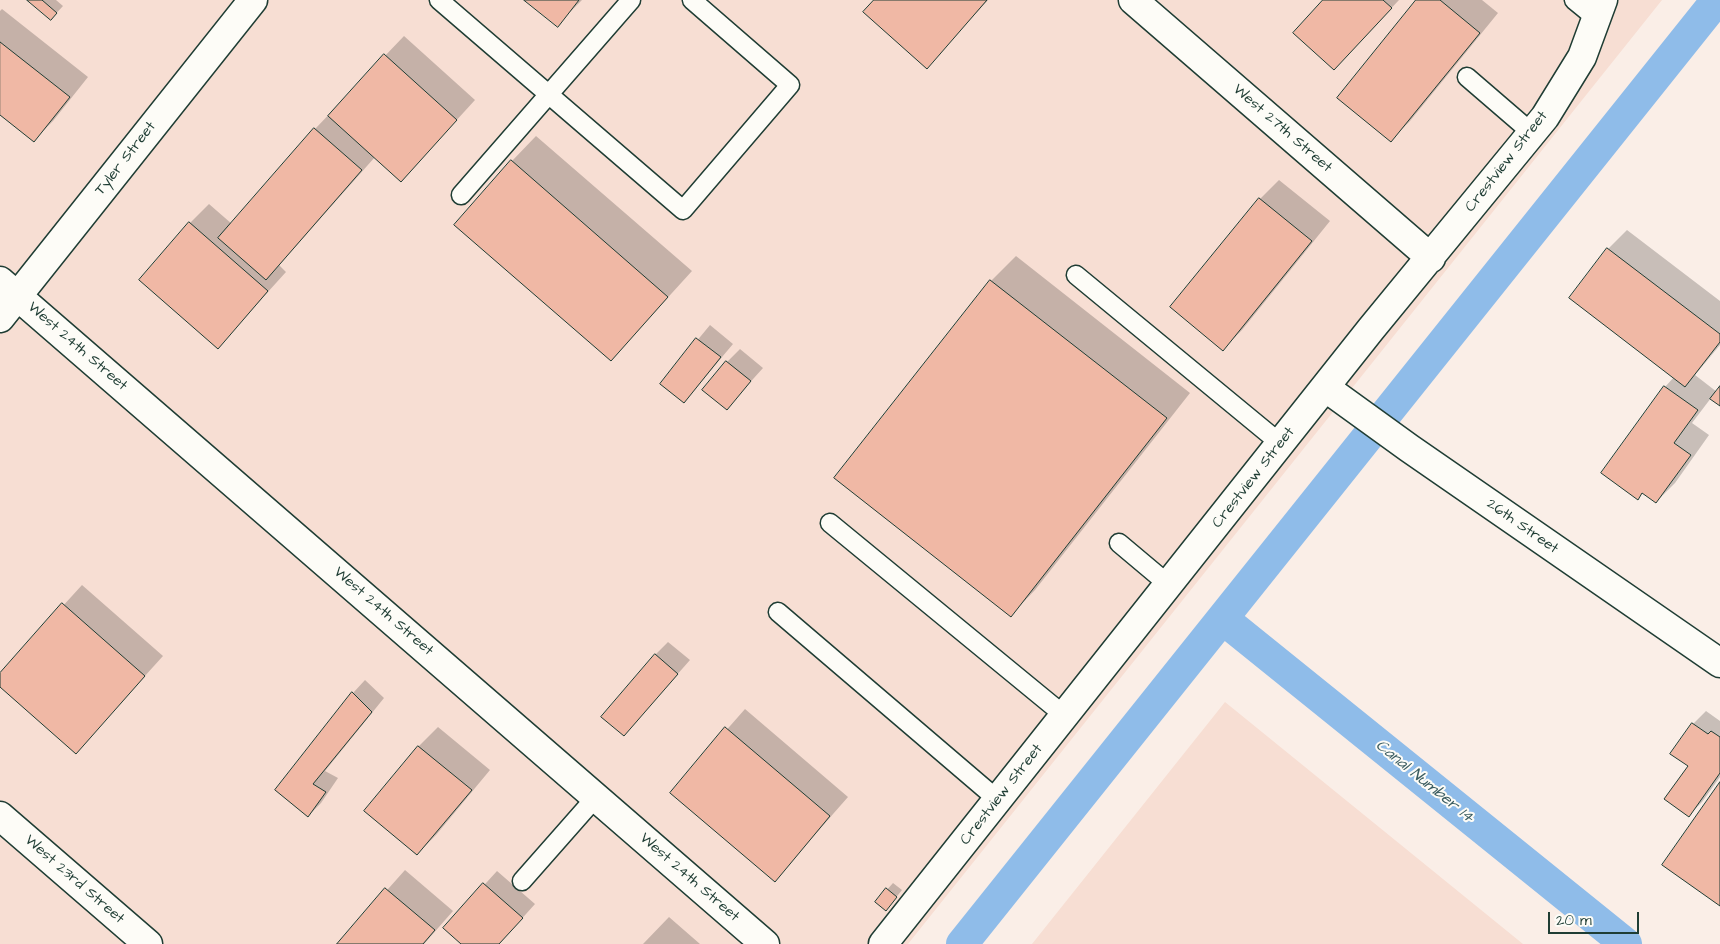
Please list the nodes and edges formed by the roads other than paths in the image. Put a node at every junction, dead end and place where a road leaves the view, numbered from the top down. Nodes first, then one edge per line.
1 (438, 0) edge
2 (630, 0) edge
3 (692, 0) edge
4 (1133, 0) edge
5 (1574, 0) edge
6 (243, 4) edge
7 (1600, 9) edge
8 (1467, 78) dead end
9 (549, 95) junction
10 (1532, 133) junction
11 (461, 195) dead end
12 (1431, 258) junction
13 (1076, 275) dead end
14 (9, 289) edge
15 (0, 318) edge
16 (1337, 396) junction
17 (1281, 444) junction
18 (830, 523) dead end
19 (1119, 543) dead end
20 (1169, 585) junction
21 (778, 612) dead end
22 (1720, 663) edge
23 (1065, 716) junction
24 (596, 797) junction
25 (998, 800) junction
26 (0, 816) edge
27 (522, 881) dead end
28 (148, 944) edge
29 (765, 944) edge
30 (883, 944) edge

1 - 9 lane
2 - 9 lane
3 - 9 lane
4 - 12 street, West 27th Street
5 - 7 lane
6 - 14 street, Tyler Street
7 - 10 street, Crestview Street
8 - 10 lane
9 - 11 lane
10 - 12 street, Crestview Street
12 - 16 street, Crestview Street
13 - 17 lane
14 - 15 street, Tyler Street
14 - 24 street, West 24th Street
16 - 17 street, Crestview Street
16 - 22 street, 26th Street
17 - 20 street, Crestview Street
18 - 23 lane
19 - 20 lane
20 - 23 street, Crestview Street
21 - 25 lane
23 - 25 street, Crestview Street
24 - 27 lane
24 - 29 street, West 24th Street
25 - 30 street, Crestview Street
26 - 28 street, West 23rd Street

